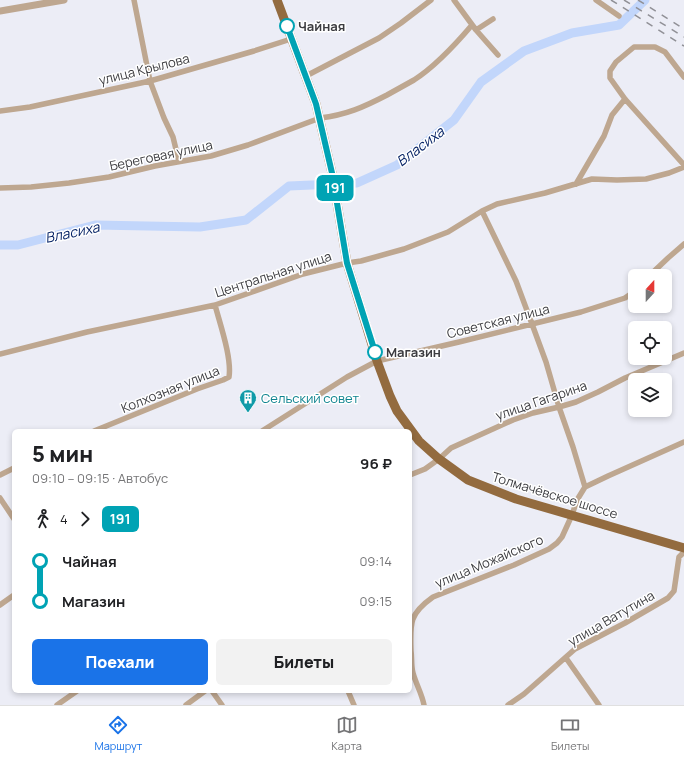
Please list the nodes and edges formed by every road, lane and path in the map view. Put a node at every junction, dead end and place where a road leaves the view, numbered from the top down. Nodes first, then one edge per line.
1 (64, 0) edge
2 (134, 0) edge
3 (277, 0) edge
4 (431, 0) edge
5 (454, 0) edge
6 (596, 0) edge
7 (0, 11) edge
8 (619, 16) dead end
9 (493, 19) dead end
10 (472, 25) junction
11 (476, 30) junction
12 (291, 38) junction
13 (498, 55) dead end
14 (306, 76) junction
15 (684, 76) edge
16 (150, 81) junction
17 (625, 99) junction
18 (0, 111) edge
19 (320, 118) junction
20 (179, 162) junction
21 (684, 166) edge
22 (576, 184) junction
23 (0, 188) edge
24 (482, 211) junction
25 (684, 244) edge
26 (347, 263) junction
27 (656, 269) edge
28 (628, 296) edge
29 (214, 305) junction
30 (532, 324) junction
31 (684, 353) edge
32 (0, 354) edge
33 (377, 361) junction
34 (559, 407) junction
35 (99, 429) edge
36 (265, 429) edge
37 (411, 429) edge
38 (412, 431) edge
39 (684, 442) edge
40 (439, 459) junction
41 (12, 469) edge
42 (412, 474) edge
43 (0, 475) edge
44 (585, 487) junction
45 (0, 498) edge
46 (572, 515) junction
47 (12, 516) edge
48 (684, 548) edge
49 (684, 552) edge
50 (12, 596) edge
51 (0, 605) edge
52 (412, 620) edge
53 (566, 658) junction
54 (412, 671) edge
55 (74, 693) edge
56 (202, 693) edge
57 (213, 693) edge
58 (349, 693) edge
59 (58, 705) edge
60 (186, 705) edge
61 (222, 705) edge
62 (354, 705) edge
63 (424, 705) edge
64 (508, 705) edge
65 (599, 705) edge

1 - 7 street
2 - 16 street
3 - 12 main road, Толмачёвское шоссе
4 - 14 street
5 - 10 street
6 - 8 street
9 - 11 street
10 - 11 street
10 - 19 street, Береговая улица
11 - 13 street
12 - 14 main road, Толмачёвское шоссе
12 - 16 street, улица Крылова
14 - 19 main road, Толмачёвское шоссе
15 - 17 street
16 - 18 street, улица Крылова
16 - 20 street
17 - 21 street
17 - 22 street
19 - 20 street, Береговая улица
19 - 26 main road, Толмачёвское шоссе
20 - 23 street, Береговая улица
21 - 22 street, Центральная улица
22 - 24 street, Центральная улица
24 - 26 street, Центральная улица
24 - 30 street
25 - 27 street
26 - 29 street, Центральная улица
26 - 33 main road, Толмачёвское шоссе
28 - 30 street, Советская улица
29 - 32 street, Центральная улица
29 - 35 street, Колхозная улица
30 - 33 street, Советская улица
30 - 34 street
31 - 34 street, улица Гагарина
33 - 36 street, Советская улица
33 - 37 main road, Толмачёвское шоссе
34 - 40 street, улица Гагарина
34 - 44 street
38 - 40 main road, Толмачёвское шоссе
39 - 44 street
40 - 42 street, улица Гагарина
40 - 46 main road, Толмачёвское шоссе
41 - 43 street
44 - 46 street, улица Можайского
45 - 47 street
46 - 48 main road, Толмачёвское шоссе
46 - 52 street, улица Можайского
49 - 53 street, улица Ватутина
50 - 51 street
53 - 64 street, улица Ватутина
53 - 65 street
54 - 63 street, улица Можайского
55 - 59 street
56 - 60 street
57 - 61 street
58 - 62 street

